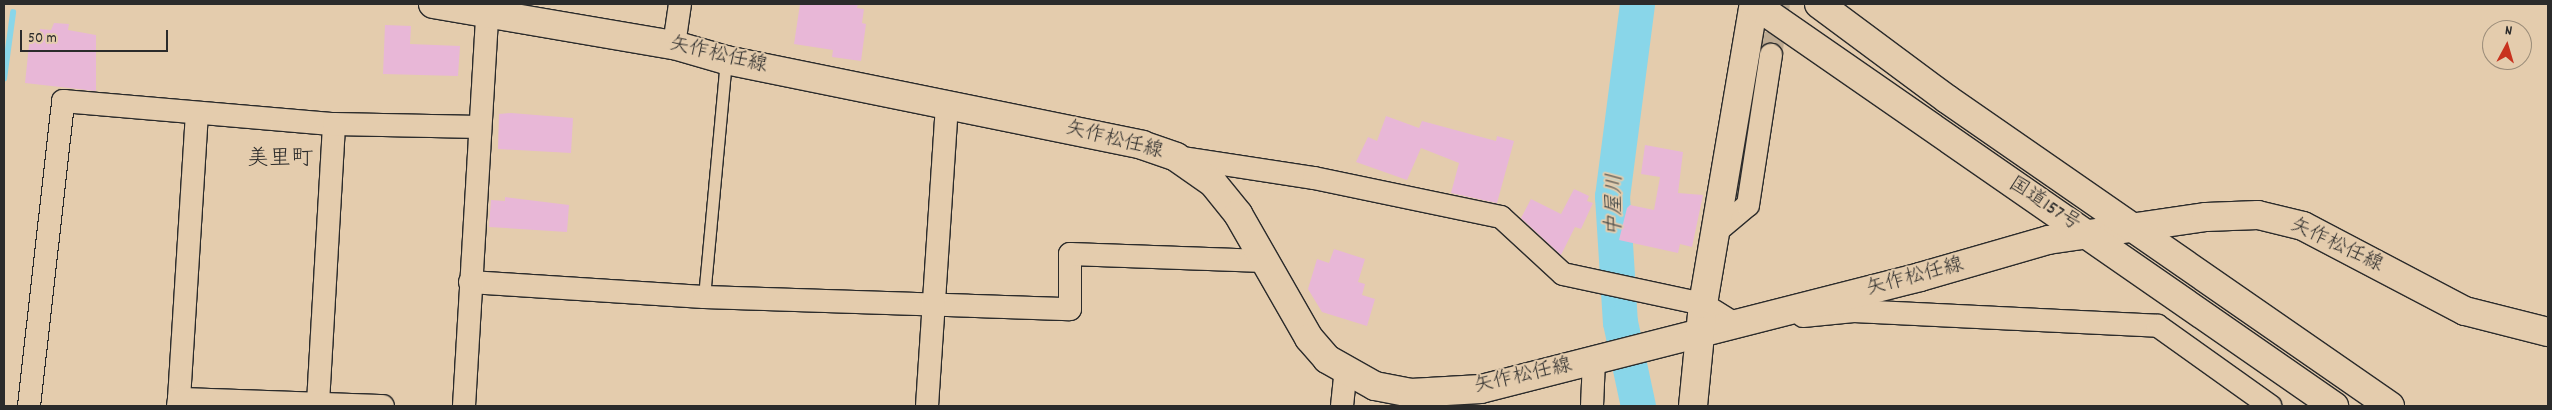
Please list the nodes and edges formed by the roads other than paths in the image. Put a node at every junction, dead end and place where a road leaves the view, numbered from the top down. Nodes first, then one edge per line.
1 (433, 4) edge
2 (680, 4) edge
3 (1754, 4) edge
4 (1819, 4) edge
5 (487, 14) junction
6 (674, 45) junction
7 (1771, 55) tunnel mouth
8 (726, 60) junction
9 (947, 103) junction
10 (197, 114) junction
11 (334, 124) junction
12 (480, 127) junction
13 (1176, 156) junction
14 (2135, 229) junction
15 (1717, 230) junction
16 (2088, 234) junction
17 (1264, 260) junction
18 (470, 282) junction
19 (704, 297) junction
20 (1702, 304) junction
21 (934, 305) junction
22 (1734, 323) junction
23 (2548, 332) edge
24 (1699, 334) junction
25 (1599, 359) junction
26 (1346, 369) junction
27 (1480, 398) edge
28 (178, 403) edge
29 (318, 403) junction
30 (29, 406) edge
31 (383, 406) edge
32 (464, 406) edge
33 (927, 406) edge
34 (1342, 406) edge
35 (1592, 406) edge
36 (1693, 406) edge
37 (2270, 406) edge
38 (2334, 406) edge
39 (2390, 406) edge

1 - 5 main road, 矢作松任線
2 - 6 street
3 - 15 main road
3 - 16 main road, 国道157号
4 - 14 main road, 国道157号
5 - 6 main road, 矢作松任線
5 - 12 street
6 - 8 main road, 矢作松任線
7 - 15 street
8 - 9 main road, 矢作松任線
8 - 19 lane
9 - 13 main road, 矢作松任線
9 - 21 street
10 - 11 street
10 - 28 street
10 - 30 street
11 - 12 street
11 - 29 street
12 - 18 street
13 - 17 main road, 矢作松任線
13 - 20 street
14 - 16 main road, 矢作松任線
14 - 23 main road, 矢作松任線
14 - 39 main road, 国道157号
15 - 20 main road
16 - 22 main road, 矢作松任線
16 - 38 main road, 国道157号
17 - 21 street
17 - 26 main road, 矢作松任線
18 - 19 street
18 - 32 street
19 - 21 street
20 - 22 street
20 - 24 main road
21 - 33 street
22 - 24 main road, 矢作松任線
22 - 37 street
24 - 25 main road, 矢作松任線
24 - 36 main road
25 - 27 main road, 矢作松任線
25 - 35 street
26 - 27 main road, 矢作松任線
26 - 34 street
28 - 29 street
29 - 31 street

